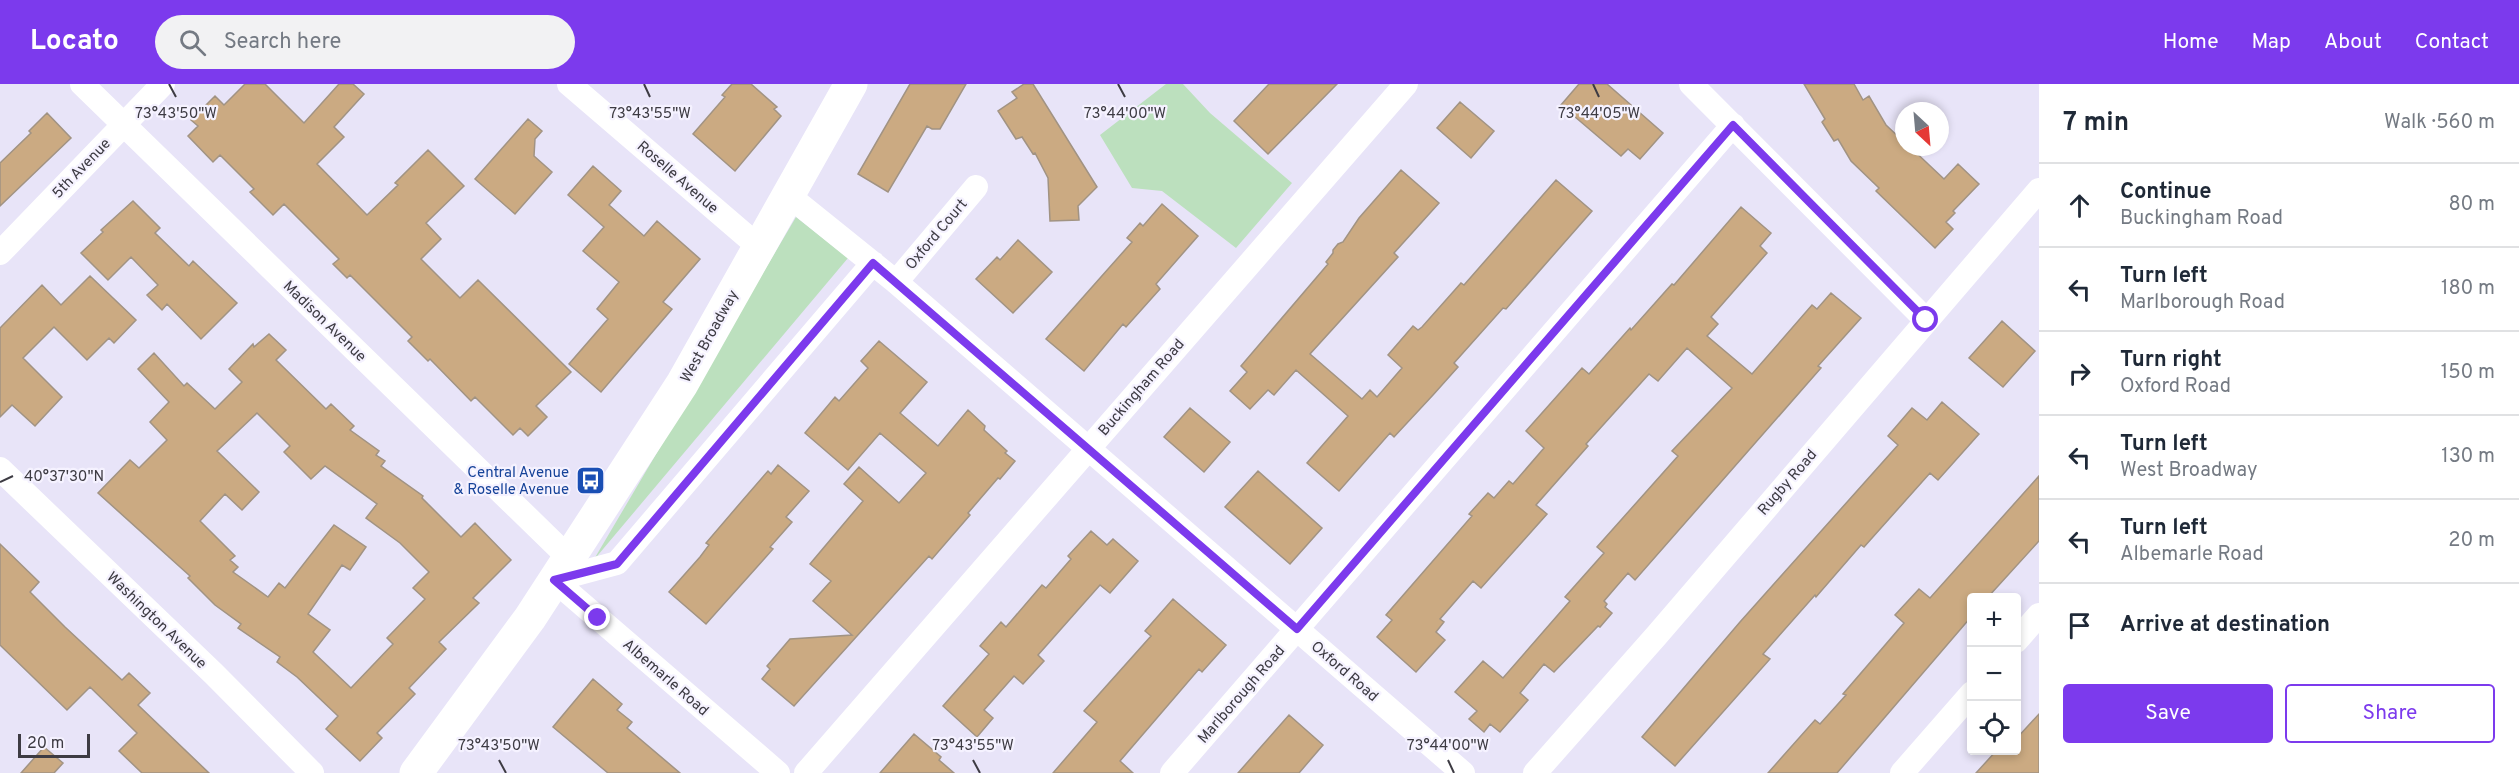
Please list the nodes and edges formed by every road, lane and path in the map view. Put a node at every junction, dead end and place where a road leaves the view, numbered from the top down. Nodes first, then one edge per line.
1 (82, 84) edge
2 (163, 84) edge
3 (570, 84) edge
4 (851, 84) edge
5 (1406, 84) edge
6 (1691, 84) edge
7 (123, 124) junction
8 (1733, 125) junction
9 (976, 187) dead end
10 (2039, 190) edge
11 (788, 195) junction
12 (759, 247) junction
13 (0, 253) edge
14 (873, 263) junction
15 (896, 282) junction
16 (1926, 320) junction
17 (1088, 448) junction
18 (0, 469) edge
19 (562, 569) junction
20 (2039, 615) edge
21 (1297, 629) junction
22 (2021, 635) edge
23 (1967, 698) edge
24 (312, 773) edge
25 (416, 773) edge
26 (778, 773) edge
27 (806, 773) edge
28 (1172, 773) edge
29 (1463, 773) edge
30 (1534, 773) edge
31 (1902, 773) edge

1 - 7 street, Madison Avenue
2 - 7 street, 5th Avenue
3 - 12 street, Roselle Avenue
4 - 11 main road, West Broadway
5 - 17 street, Buckingham Road
6 - 8 street
7 - 13 street, 5th Avenue
7 - 19 street, Madison Avenue
8 - 16 street
8 - 21 street, Marlborough Road
9 - 15 street, Oxford Court
10 - 16 street, Rugby Road
11 - 12 main road, West Broadway
11 - 14 street, Oxford Road
12 - 19 main road, West Broadway
14 - 15 street, Oxford Road
14 - 19 street
15 - 17 street, Oxford Road
16 - 30 street, Rugby Road
17 - 21 street, Oxford Road
17 - 27 street, Buckingham Road
18 - 24 street, Washington Avenue
19 - 25 main road, West Broadway
19 - 26 street, Albemarle Road
20 - 22 street
21 - 28 street, Marlborough Road
21 - 29 street, Oxford Road
23 - 31 street

